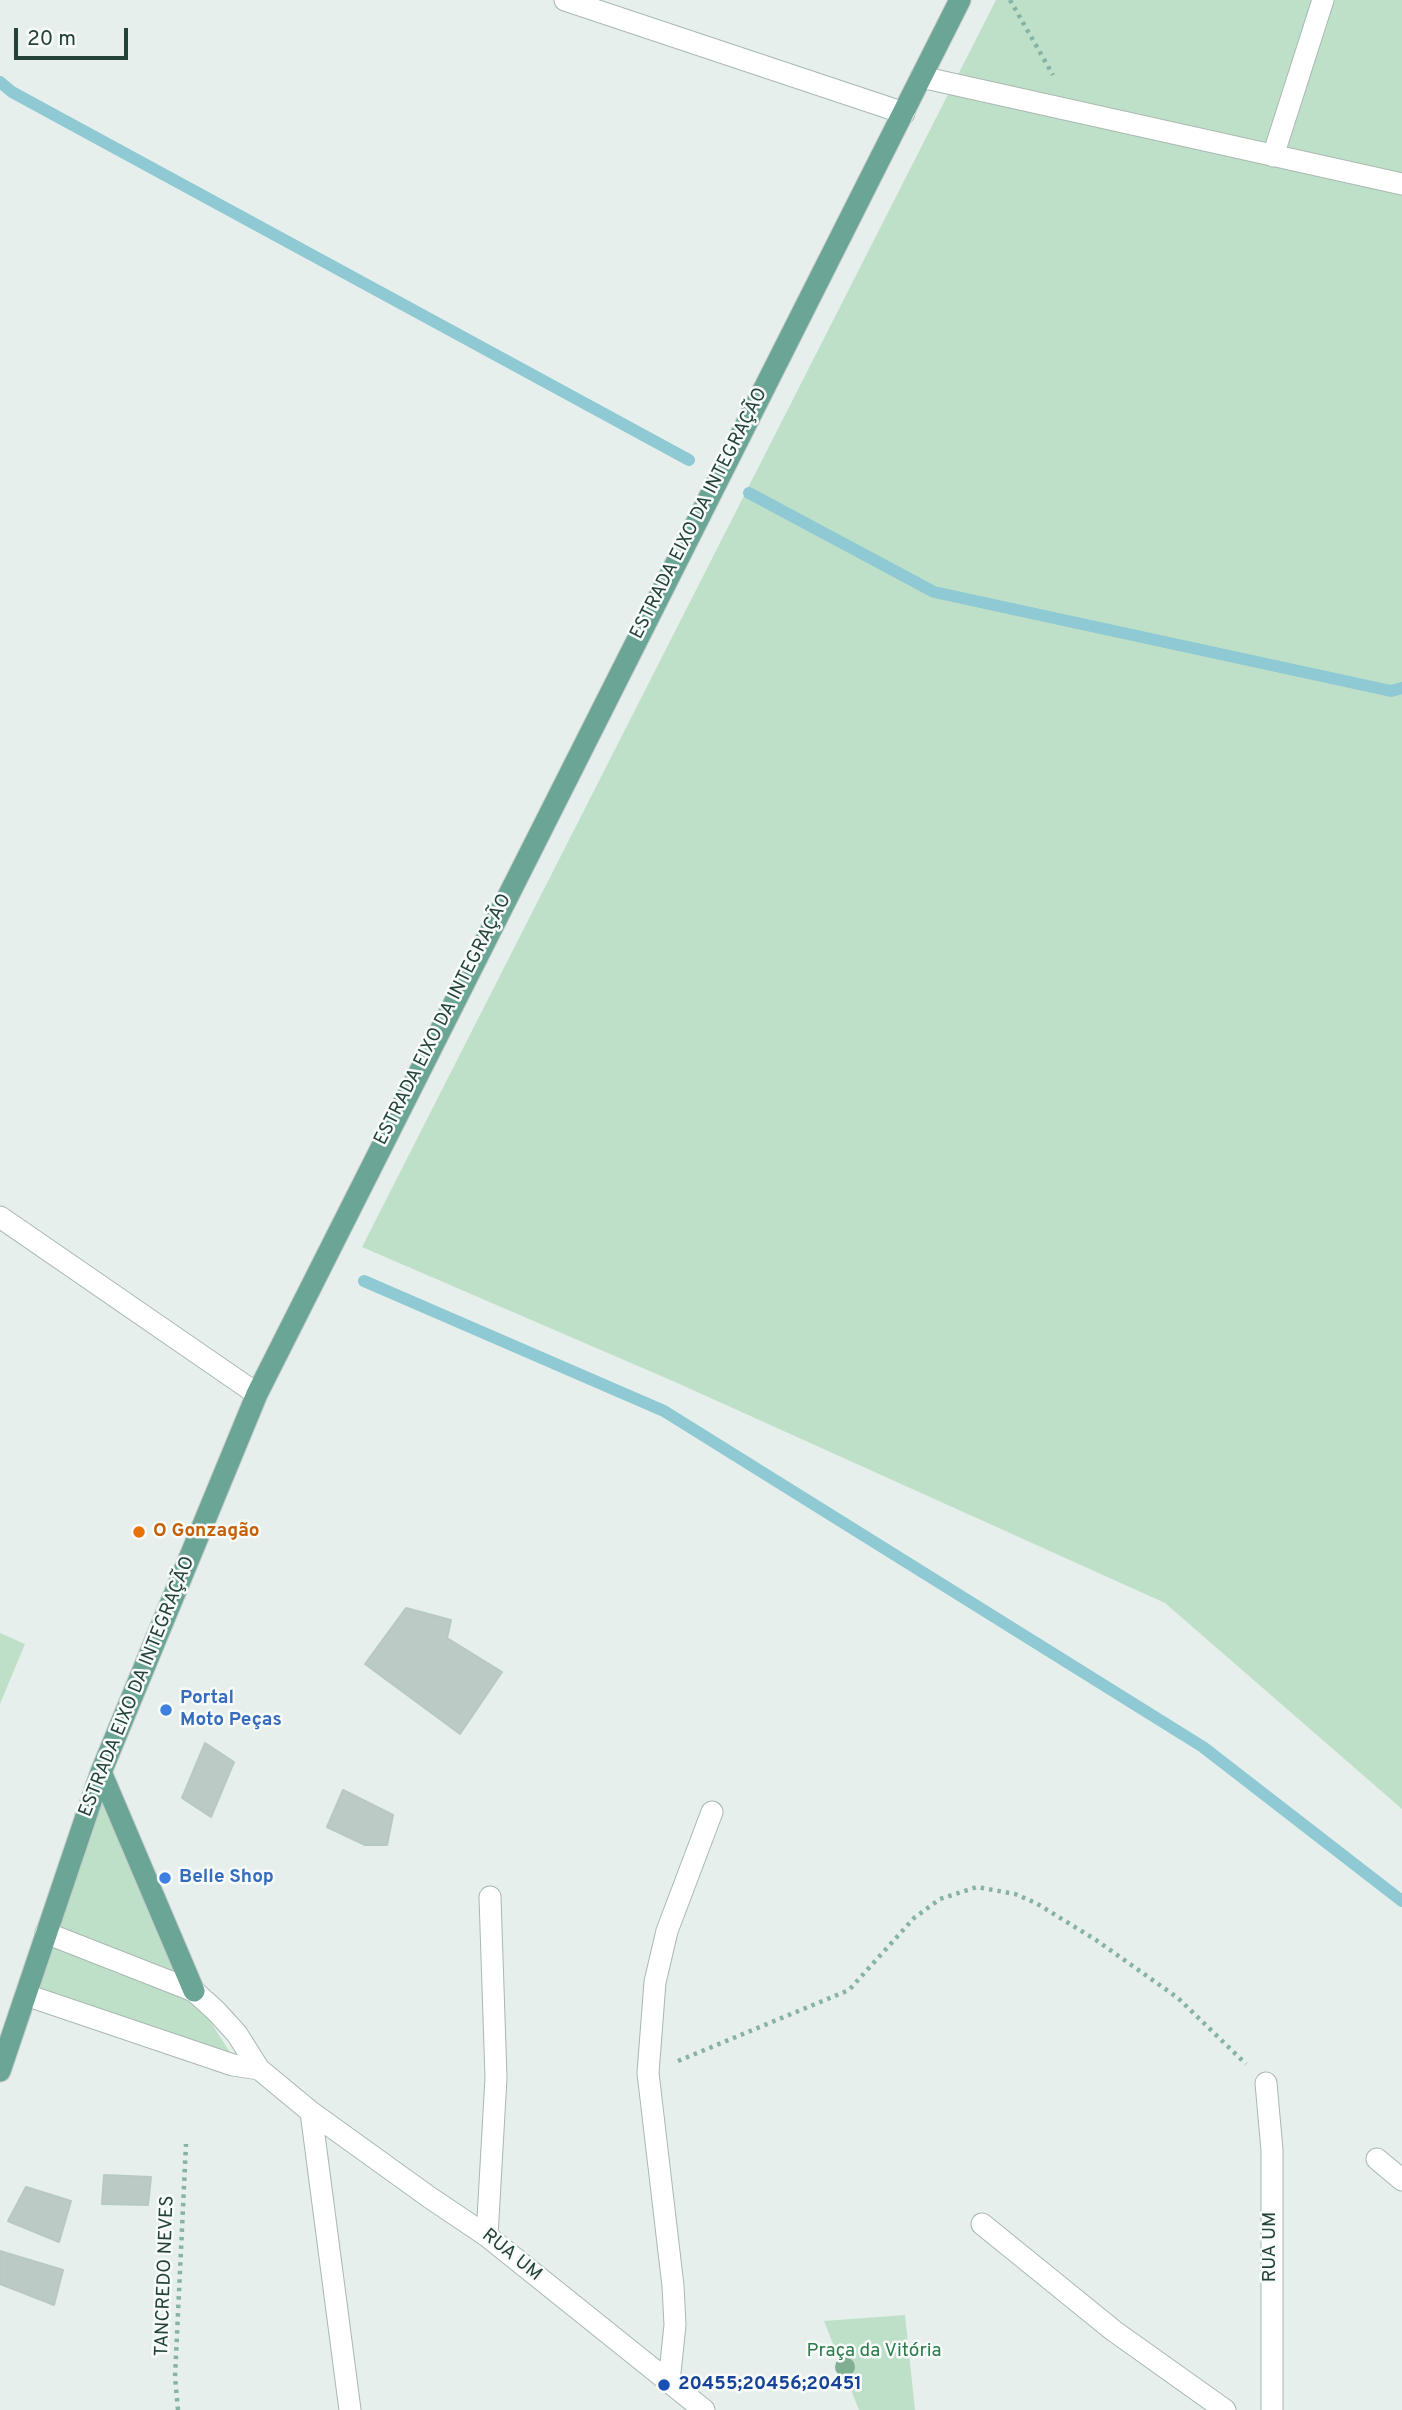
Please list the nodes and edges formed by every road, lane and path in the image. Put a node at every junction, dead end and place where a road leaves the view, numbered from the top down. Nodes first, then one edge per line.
1 (565, 0) edge
2 (960, 0) edge
3 (1010, 0) edge
4 (1323, 0) edge
5 (921, 77) junction
6 (904, 113) junction
7 (1079, 114) junction
8 (1273, 156) junction
9 (1402, 184) edge
10 (0, 1217) edge
11 (257, 1394) junction
12 (101, 1772) junction
13 (712, 1812) dead end
14 (490, 1897) dead end
15 (46, 1933) junction
16 (194, 1991) junction
17 (26, 1995) junction
18 (259, 2069) junction
19 (0, 2071) edge
20 (648, 2073) junction
21 (1266, 2083) joint
22 (311, 2112) junction
23 (186, 2144) dead end
24 (1377, 2159) dead end
25 (1402, 2180) edge
26 (982, 2224) dead end
27 (487, 2236) junction
28 (668, 2382) junction
29 (178, 2410) edge
30 (351, 2410) edge
31 (704, 2410) edge
32 (1225, 2410) edge
33 (1272, 2410) edge

1 - 6 street
2 - 5 main road, ESTRADA EIXO DA INTEGRAÇÃO
3 - 7 path
4 - 8 street
5 - 6 main road, ESTRADA EIXO DA INTEGRAÇÃO
5 - 7 street
6 - 11 main road, ESTRADA EIXO DA INTEGRAÇÃO
7 - 8 street
8 - 9 street
10 - 11 street
11 - 12 main road, ESTRADA EIXO DA INTEGRAÇÃO
12 - 15 main road, ESTRADA EIXO DA INTEGRAÇÃO
12 - 16 main road
13 - 20 street
14 - 27 street
15 - 16 street
15 - 17 main road, ESTRADA EIXO DA INTEGRAÇÃO
16 - 18 street
17 - 18 street, RUA UM
17 - 19 main road, ESTRADA EIXO DA INTEGRAÇÃO
18 - 22 street, RUA UM
20 - 21 path
20 - 28 street
21 - 33 street, RUA UM
22 - 27 street, RUA UM
22 - 30 street
23 - 29 path, TANCREDO NEVES
24 - 25 street
26 - 32 street
27 - 28 street, RUA UM
28 - 31 street, RUA UM

